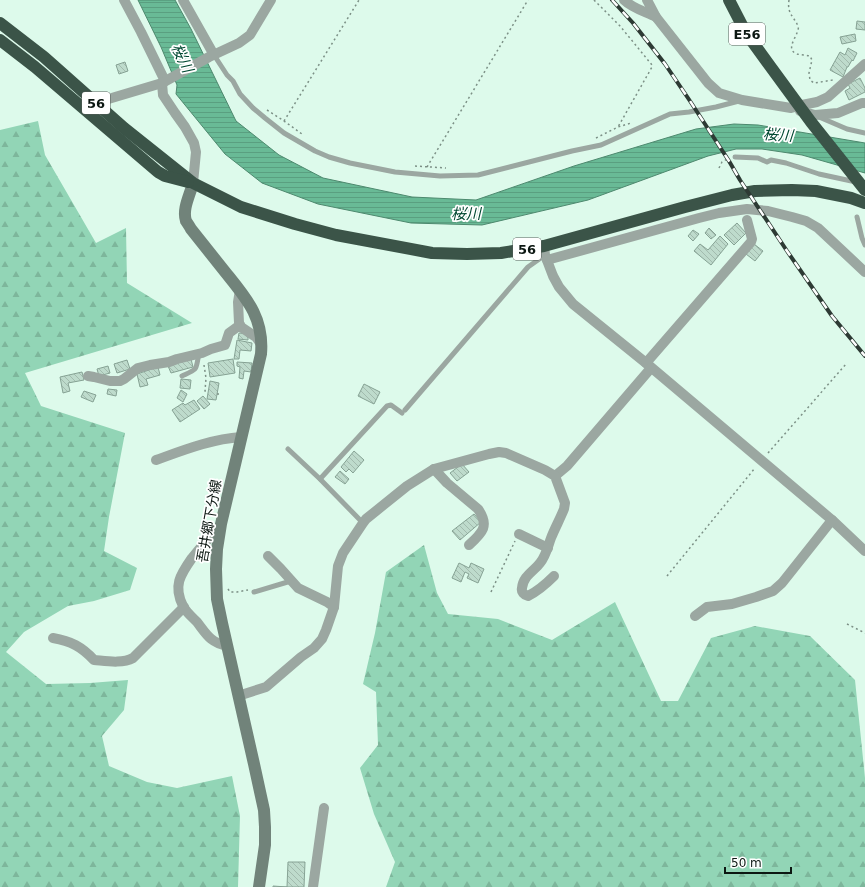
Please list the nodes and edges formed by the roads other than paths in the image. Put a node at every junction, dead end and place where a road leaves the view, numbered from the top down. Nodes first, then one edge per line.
1 (124, 0) edge
2 (183, 0) edge
3 (271, 0) edge
4 (624, 0) edge
5 (647, 0) edge
6 (728, 0) edge
7 (656, 17) junction
8 (0, 22) edge
9 (0, 40) edge
10 (212, 56) junction
11 (865, 64) edge
12 (166, 80) junction
13 (742, 100) junction
14 (865, 103) edge
15 (98, 105) junction
16 (785, 107) junction
17 (815, 115) junction
18 (865, 133) edge
19 (735, 158) road end
20 (193, 183) junction
21 (864, 188) edge
22 (865, 203) edge
23 (857, 217) dead end
24 (747, 220) dead end
25 (865, 245) edge
26 (546, 254) junction
27 (865, 272) edge
28 (240, 290) junction
29 (240, 325) junction
30 (261, 344) junction
31 (201, 353) junction
32 (648, 365) junction
33 (88, 376) dead end
34 (182, 376) dead end
35 (241, 437) junction
36 (288, 449) dead end
37 (156, 460) dead end
38 (434, 469) junction
39 (555, 476) junction
40 (320, 479) junction
41 (832, 520) junction
42 (363, 523) junction
43 (220, 533) junction
44 (519, 534) road end
45 (469, 545) dead end
46 (548, 548) junction
47 (865, 551) edge
48 (268, 556) dead end
49 (554, 576) dead end
50 (291, 581) junction
51 (254, 592) road end
52 (184, 607) junction
53 (334, 607) junction
54 (695, 616) dead end
55 (54, 638) dead end
56 (227, 646) junction
57 (238, 696) junction
58 (324, 808) dead end
59 (259, 887) edge
60 (313, 887) edge

1 - 12 street
2 - 10 street
3 - 10 street
4 - 7 street
5 - 7 street
6 - 21 highway, E56
7 - 13 street
8 - 15 highway, 56
9 - 20 highway, 56
10 - 12 street
10 - 13 lane
11 - 16 street
12 - 15 street
12 - 20 street
13 - 16 street
14 - 17 street
15 - 20 highway, 56
16 - 17 street
17 - 18 lane
19 - 21 lane
20 - 26 highway, 56
20 - 28 main road, 吾井郷下分線
22 - 26 highway, 56
23 - 25 lane
24 - 32 street
26 - 27 street
26 - 32 street
26 - 40 lane
28 - 29 street
28 - 30 main road, 吾井郷下分線
29 - 30 street
29 - 31 street
30 - 35 main road, 吾井郷下分線
31 - 33 street
31 - 34 lane
32 - 39 street
32 - 41 street
35 - 37 street
35 - 43 main road, 吾井郷下分線
36 - 40 lane
38 - 39 street
38 - 42 street
38 - 45 street
39 - 46 street
40 - 42 lane
41 - 47 street
41 - 54 street
42 - 53 street
43 - 52 street
43 - 56 main road, 吾井郷下分線
44 - 46 street
46 - 49 street
48 - 50 street
50 - 51 lane
50 - 53 street
52 - 55 street
52 - 56 street
53 - 57 street
56 - 57 main road, 吾井郷下分線
57 - 59 main road, 吾井郷下分線
58 - 60 street

